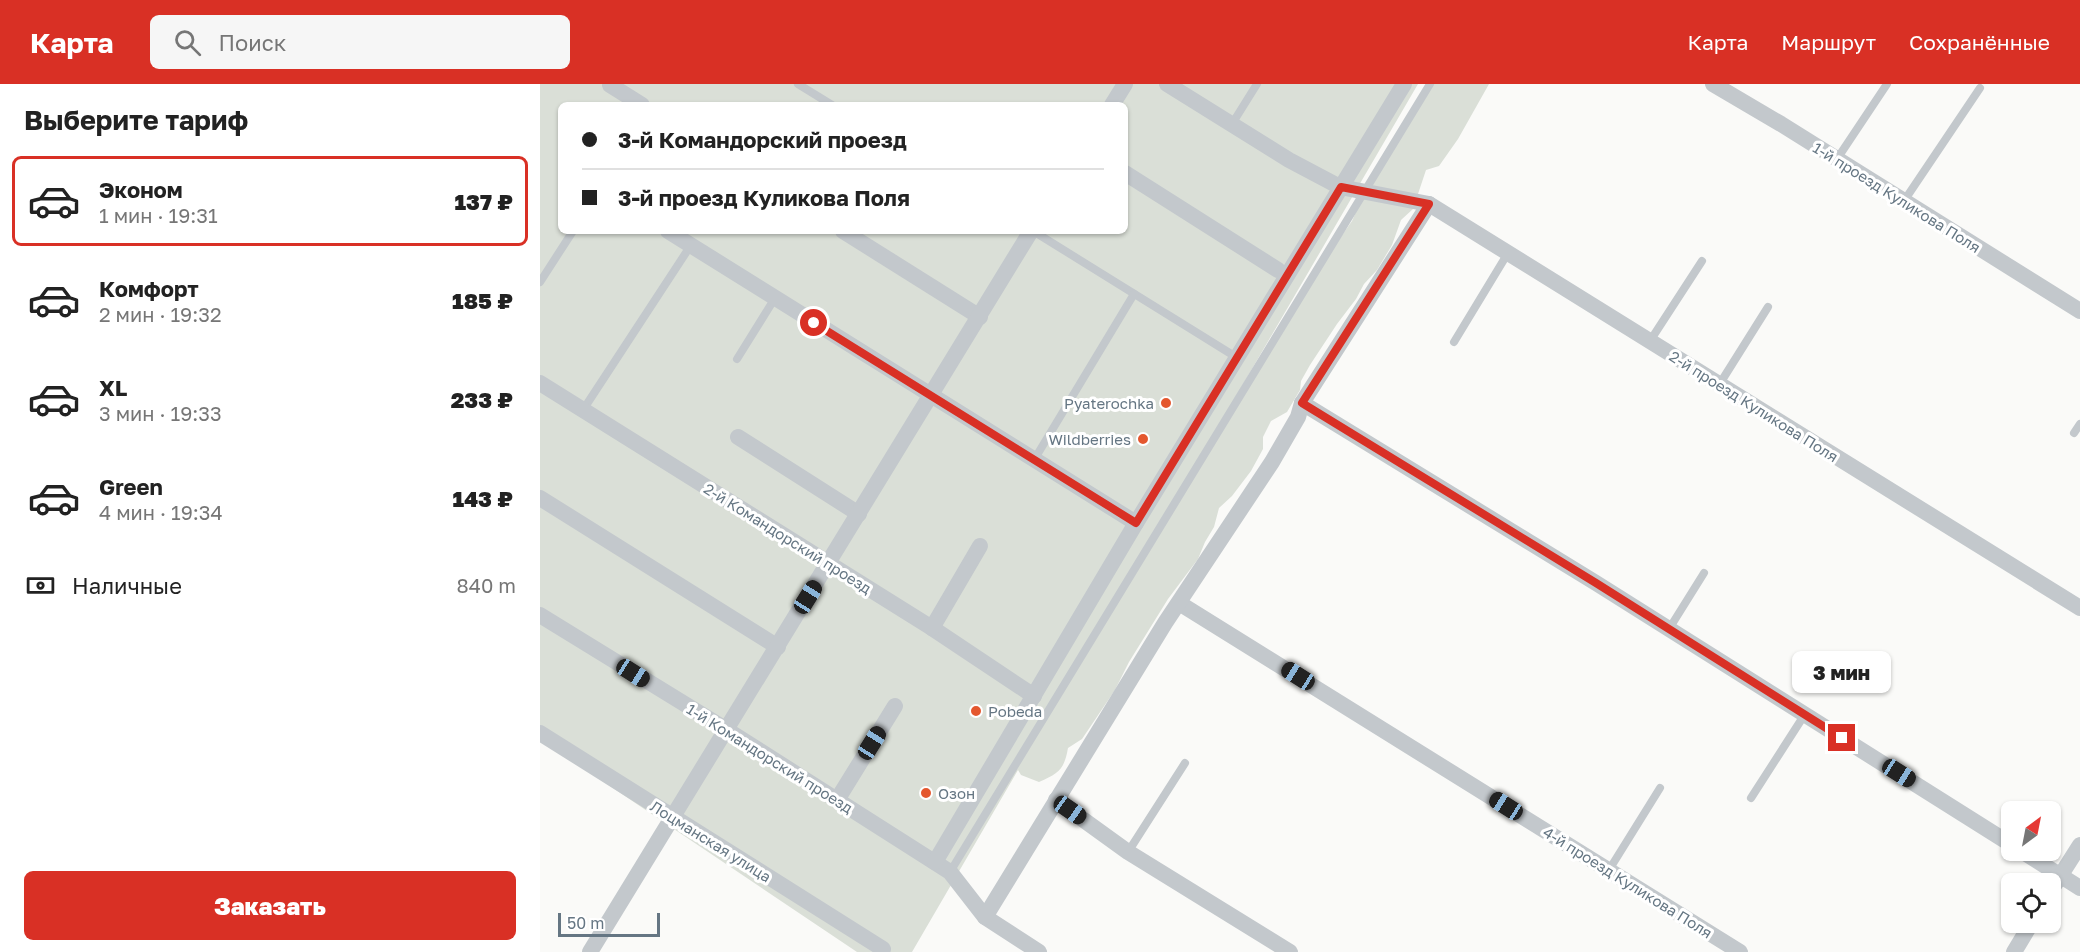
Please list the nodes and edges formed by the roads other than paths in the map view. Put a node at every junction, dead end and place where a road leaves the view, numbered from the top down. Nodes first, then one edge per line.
1 (798, 84) edge
2 (1125, 84) edge
3 (1167, 84) edge
4 (1257, 84) edge
5 (1404, 84) edge
6 (1430, 84) edge
7 (1713, 84) edge
8 (1887, 84) edge
9 (610, 85) edge
10 (1980, 88) dead end
11 (637, 102) edge
12 (827, 102) edge
13 (1114, 102) edge
14 (1232, 124) junction
15 (1837, 159) junction
16 (1128, 175) edge
17 (1341, 187) junction
18 (1365, 192) junction
19 (1904, 201) junction
20 (1429, 204) junction
21 (571, 234) edge
22 (673, 234) edge
23 (848, 234) edge
24 (1030, 234) edge
25 (1037, 234) edge
26 (691, 245) junction
27 (1508, 254) junction
28 (1702, 261) dead end
29 (1278, 270) dead end
30 (540, 282) edge
31 (1134, 294) junction
32 (775, 298) junction
33 (1768, 308) dead end
34 (2080, 311) edge
35 (980, 317) junction
36 (1454, 342) dead end
37 (1650, 342) junction
38 (1236, 357) junction
39 (737, 359) dead end
40 (540, 383) edge
41 (1719, 384) junction
42 (931, 396) junction
43 (1302, 403) junction
44 (583, 410) junction
45 (2080, 424) edge
46 (2074, 433) dead end
47 (738, 437) dead end
48 (1034, 460) junction
49 (540, 498) edge
50 (859, 514) junction
51 (1136, 523) junction
52 (980, 546) dead end
53 (829, 564) junction
54 (1704, 573) dead end
55 (1179, 603) junction
56 (2080, 608) edge
57 (540, 615) edge
58 (932, 628) junction
59 (1669, 628) junction
60 (778, 647) junction
61 (1034, 696) junction
62 (896, 706) dead end
63 (1805, 714) junction
64 (727, 730) junction
65 (540, 733) edge
66 (1185, 763) dead end
67 (1660, 788) dead end
68 (1751, 798) dead end
69 (837, 800) junction
70 (1056, 800) junction
71 (674, 817) junction
72 (2001, 838) edge
73 (2080, 845) edge
74 (1128, 852) junction
75 (2037, 861) edge
76 (935, 862) junction
77 (1609, 870) junction
78 (950, 872) junction
79 (2055, 873) edge
80 (2061, 874) edge
81 (2061, 877) edge
82 (2080, 888) edge
83 (985, 916) junction
84 (2025, 933) edge
85 (1015, 946) edge
86 (883, 949) dead end
87 (590, 952) edge
88 (1039, 952) edge
89 (1290, 952) edge
90 (1740, 952) edge
91 (2014, 952) edge

1 - 12 lane
2 - 13 street
3 - 14 street
4 - 14 lane
5 - 17 street
6 - 18 lane
7 - 15 street, 1-й проезд Куликова Поля
8 - 15 lane
9 - 11 street
10 - 19 lane
14 - 17 street
15 - 19 street, 1-й проезд Куликова Поля
16 - 29 street
17 - 18 street
17 - 38 street
18 - 20 street
18 - 78 lane
19 - 34 street, 1-й проезд Куликова Поля
20 - 27 street, 2-й проезд Куликова Поля
20 - 43 street
21 - 30 lane
22 - 26 street
23 - 35 street
24 - 35 street
25 - 31 lane
26 - 32 street
26 - 44 lane
27 - 36 lane
27 - 37 street, 2-й проезд Куликова Поля
28 - 37 lane
31 - 38 lane
31 - 48 lane
32 - 39 lane
32 - 42 street
33 - 41 lane
35 - 42 street
37 - 41 street, 2-й проезд Куликова Поля
38 - 51 street
40 - 44 street, 2-й Командорский проезд
41 - 56 street, 2-й проезд Куликова Поля
42 - 48 street
42 - 50 street
43 - 55 street
43 - 59 street
44 - 53 street, 2-й Командорский проезд
45 - 46 lane
47 - 50 street
48 - 51 street
49 - 60 street
50 - 53 street
51 - 61 street
52 - 58 street
53 - 58 street, 2-й Командорский проезд
53 - 60 street
54 - 59 lane
55 - 70 street
55 - 77 street, 4-й проезд Куликова Поля
57 - 64 street, 1-й Командорский проезд
58 - 61 street, 2-й Командорский проезд
59 - 63 street
60 - 64 street
61 - 76 street
62 - 69 street
63 - 68 lane
63 - 72 street
64 - 69 street, 1-й Командорский проезд
64 - 71 street
65 - 71 street, Лоцманская улица
66 - 74 lane
67 - 77 lane
69 - 76 street, 1-й Командорский проезд
70 - 74 street
70 - 83 street
71 - 86 street, Лоцманская улица
71 - 87 street
73 - 80 street
74 - 89 street
75 - 79 street
76 - 78 street, 1-й Командорский проезд
77 - 90 street, 4-й проезд Куликова Поля
78 - 83 street, 1-й Командорский проезд
81 - 82 street
83 - 85 street, 1-й Командорский проезд
84 - 91 street
85 - 88 street, 1-й Командорский проезд

